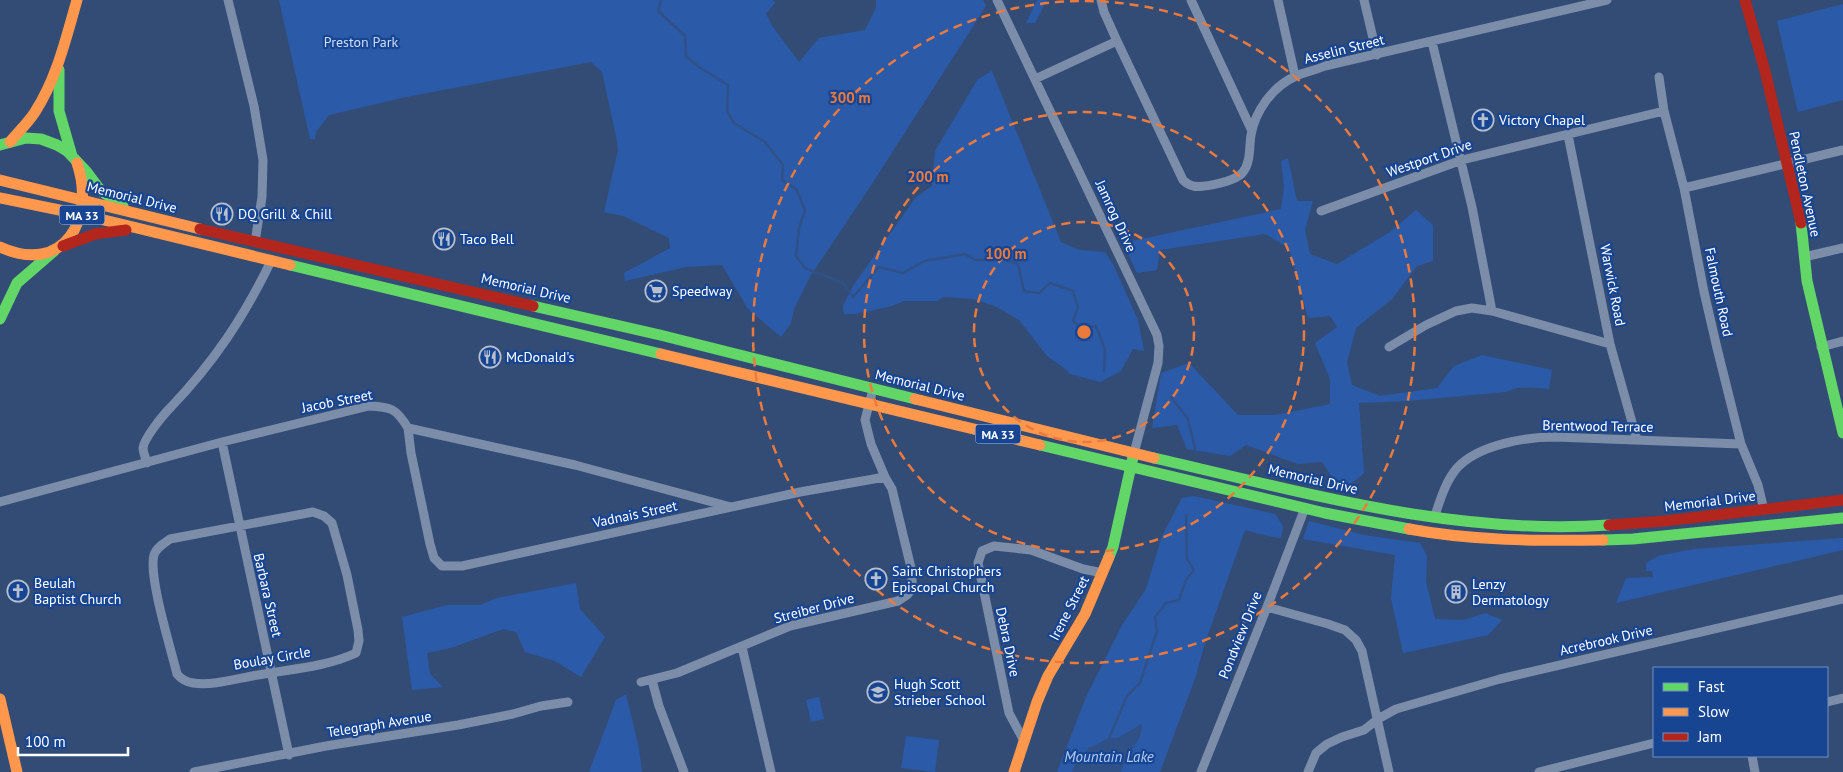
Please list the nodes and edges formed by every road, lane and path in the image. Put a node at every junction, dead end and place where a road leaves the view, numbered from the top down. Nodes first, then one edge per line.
1 (77, 0) edge
2 (228, 0) edge
3 (997, 0) edge
4 (1102, 0) edge
5 (1191, 0) edge
6 (1278, 0) edge
7 (1364, 0) edge
8 (1607, 0) edge
9 (1748, 1) edge
10 (1117, 41) junction
11 (1432, 42) junction
12 (1377, 55) junction
13 (60, 60) junction
14 (1295, 76) junction
15 (1659, 77) dead end
16 (1035, 79) junction
17 (1664, 111) junction
18 (1252, 130) junction
19 (1568, 135) junction
20 (5, 144) edge
21 (1843, 150) edge
22 (74, 158) junction
23 (1462, 160) junction
24 (1787, 164) junction
25 (0, 180) edge
26 (1684, 188) junction
27 (0, 198) edge
28 (83, 200) junction
29 (1322, 211) dead end
30 (136, 213) junction
31 (79, 214) junction
32 (141, 230) junction
33 (255, 242) junction
34 (0, 247) edge
35 (1843, 248) edge
36 (58, 249) junction
37 (1804, 257) junction
38 (271, 261) junction
39 (458, 288) junction
40 (457, 306) junction
41 (1492, 311) junction
42 (0, 319) edge
43 (1843, 341) edge
44 (1610, 344) junction
45 (1389, 347) dead end
46 (1821, 347) junction
47 (873, 389) junction
48 (870, 404) junction
49 (408, 428) junction
50 (1843, 433) edge
51 (1637, 440) junction
52 (222, 442) junction
53 (1741, 444) junction
54 (1134, 453) junction
55 (147, 463) junction
56 (1130, 466) junction
57 (886, 477) junction
58 (1843, 500) edge
59 (0, 502) edge
60 (731, 507) junction
61 (1305, 508) junction
62 (1764, 510) junction
63 (1434, 518) junction
64 (1843, 518) edge
65 (238, 525) junction
66 (1103, 573) junction
67 (1843, 599) edge
68 (1267, 607) junction
69 (742, 647) junction
70 (271, 672) junction
71 (652, 680) junction
72 (640, 682) dead end
73 (1843, 698) edge
74 (0, 699) edge
75 (568, 702) dead end
76 (1828, 702) edge
77 (1378, 719) junction
78 (1024, 741) junction
79 (1653, 743) edge
80 (289, 755) junction
81 (1752, 757) edge
82 (18, 772) edge
83 (194, 772) edge
84 (684, 772) edge
85 (771, 772) edge
86 (1014, 772) edge
87 (1201, 772) edge
88 (1308, 772) edge
89 (1390, 772) edge
90 (1539, 772) edge
91 (1756, 772) edge

1 - 13 main road
2 - 33 street
3 - 16 street, Jamrog Drive
4 - 10 street
5 - 18 street
6 - 14 street
7 - 12 street
8 - 11 street, Asselin Street
9 - 24 main road, Pendleton Avenue
10 - 16 street
10 - 18 street, Asselin Street
11 - 12 street, Asselin Street
11 - 23 street
12 - 14 street, Asselin Street
13 - 20 main road
13 - 22 main road
14 - 18 street, Asselin Street
15 - 17 street, Falmouth Road
16 - 54 street, Jamrog Drive
17 - 19 street, Westport Drive
17 - 26 street, Falmouth Road
19 - 23 street, Westport Drive
19 - 44 street, Warwick Road
20 - 22 main road
21 - 24 street
22 - 28 main road
22 - 30 main road
23 - 29 street, Westport Drive
23 - 41 street
24 - 26 street
24 - 37 main road, Pendleton Avenue
25 - 28 main road, Memorial Drive / MA 33
26 - 53 street, Falmouth Road
27 - 31 main road, MA 33
28 - 30 main road, Memorial Drive / MA 33
28 - 31 main road
30 - 33 main road, Memorial Drive / MA 33
31 - 32 main road, MA 33
31 - 36 main road
32 - 36 main road
32 - 38 main road, MA 33
33 - 39 main road, Memorial Drive / MA 33
34 - 36 main road
35 - 37 street
36 - 42 main road
37 - 46 main road, Pendleton Avenue
38 - 40 main road, MA 33
38 - 55 street
39 - 40 main road
39 - 47 main road, Memorial Drive / MA 33
40 - 48 main road, MA 33
41 - 44 street
41 - 45 street
43 - 46 street
44 - 51 street, Warwick Road
46 - 50 main road, Pendleton Avenue
47 - 48 street
47 - 54 main road, Memorial Drive / MA 33
48 - 56 main road, MA 33
48 - 57 street
49 - 52 street, Jacob Street
49 - 60 street
49 - 60 street, Vadnais Street
51 - 53 street, Brentwood Terrace
51 - 63 street, Brentwood Terrace
52 - 55 street, Jacob Street
52 - 65 street, Barbara Street
53 - 62 street, Falmouth Road
54 - 56 main road, Irene Street
54 - 63 main road, Memorial Drive / MA 33
55 - 59 street, Jacob Street
56 - 61 main road, MA 33
56 - 66 main road, Irene Street
57 - 60 street, Vadnais Street
57 - 69 street, Streiber Drive
58 - 62 main road, Memorial Drive / MA 33
61 - 64 main road, MA 33
61 - 68 street, Pondview Drive
62 - 63 main road, Memorial Drive / MA 33
65 - 70 street, Barbara Street
65 - 70 street, Boulay Circle
65 - 70 street, Boulay Circle
66 - 78 main road, Irene Street
66 - 78 street, Debra Drive
67 - 77 street, Acrebrook Drive
68 - 77 street
68 - 87 street, Pondview Drive
69 - 71 street, Streiber Drive
69 - 85 street
70 - 80 street, Barbara Street
71 - 72 street, Streiber Drive
71 - 84 street
73 - 76 street
74 - 82 main road
75 - 80 street, Telegraph Avenue
77 - 88 street, Acrebrook Drive
77 - 89 street
78 - 86 main road, Irene Street
79 - 90 street
80 - 83 street, Telegraph Avenue
81 - 91 street

